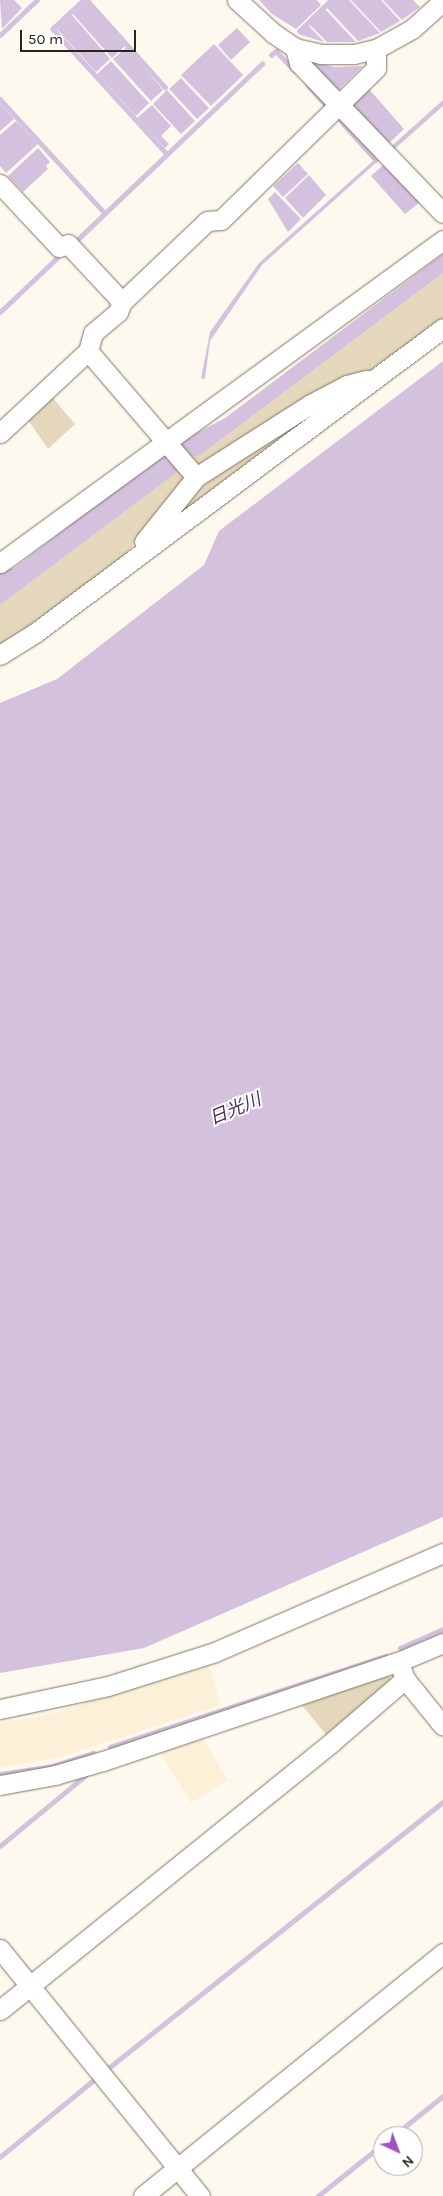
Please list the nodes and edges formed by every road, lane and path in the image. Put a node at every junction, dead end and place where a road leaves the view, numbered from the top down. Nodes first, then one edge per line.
1 (237, 0) edge
2 (443, 1) edge
3 (295, 48) junction
4 (376, 50) junction
5 (338, 105) junction
6 (0, 184) edge
7 (443, 213) edge
8 (443, 240) edge
9 (122, 302) junction
10 (443, 328) edge
11 (88, 351) junction
12 (377, 377) junction
13 (0, 432) edge
14 (168, 443) junction
15 (193, 473) junction
16 (0, 563) edge
17 (127, 563) junction
18 (0, 655) edge
19 (443, 1553) edge
20 (443, 1642) edge
21 (402, 1671) junction
22 (0, 1709) edge
23 (443, 1726) edge
24 (0, 1785) edge
25 (0, 1949) edge
26 (443, 1953) edge
27 (30, 1985) junction
28 (0, 2010) edge
29 (177, 2168) junction
30 (143, 2196) edge
31 (200, 2196) edge

1 - 3 street
2 - 4 street
3 - 4 street
3 - 5 street
4 - 5 street
5 - 7 street
5 - 9 street
6 - 9 street
8 - 14 street
9 - 11 street
10 - 12 street
11 - 13 street
11 - 14 street
12 - 15 street
12 - 17 street
14 - 15 street
14 - 16 street
15 - 17 street
17 - 18 street
19 - 22 street
20 - 21 street
21 - 23 street
21 - 24 street
21 - 27 street
25 - 27 street
26 - 29 street
27 - 28 street
27 - 29 street
29 - 30 street
29 - 31 street

